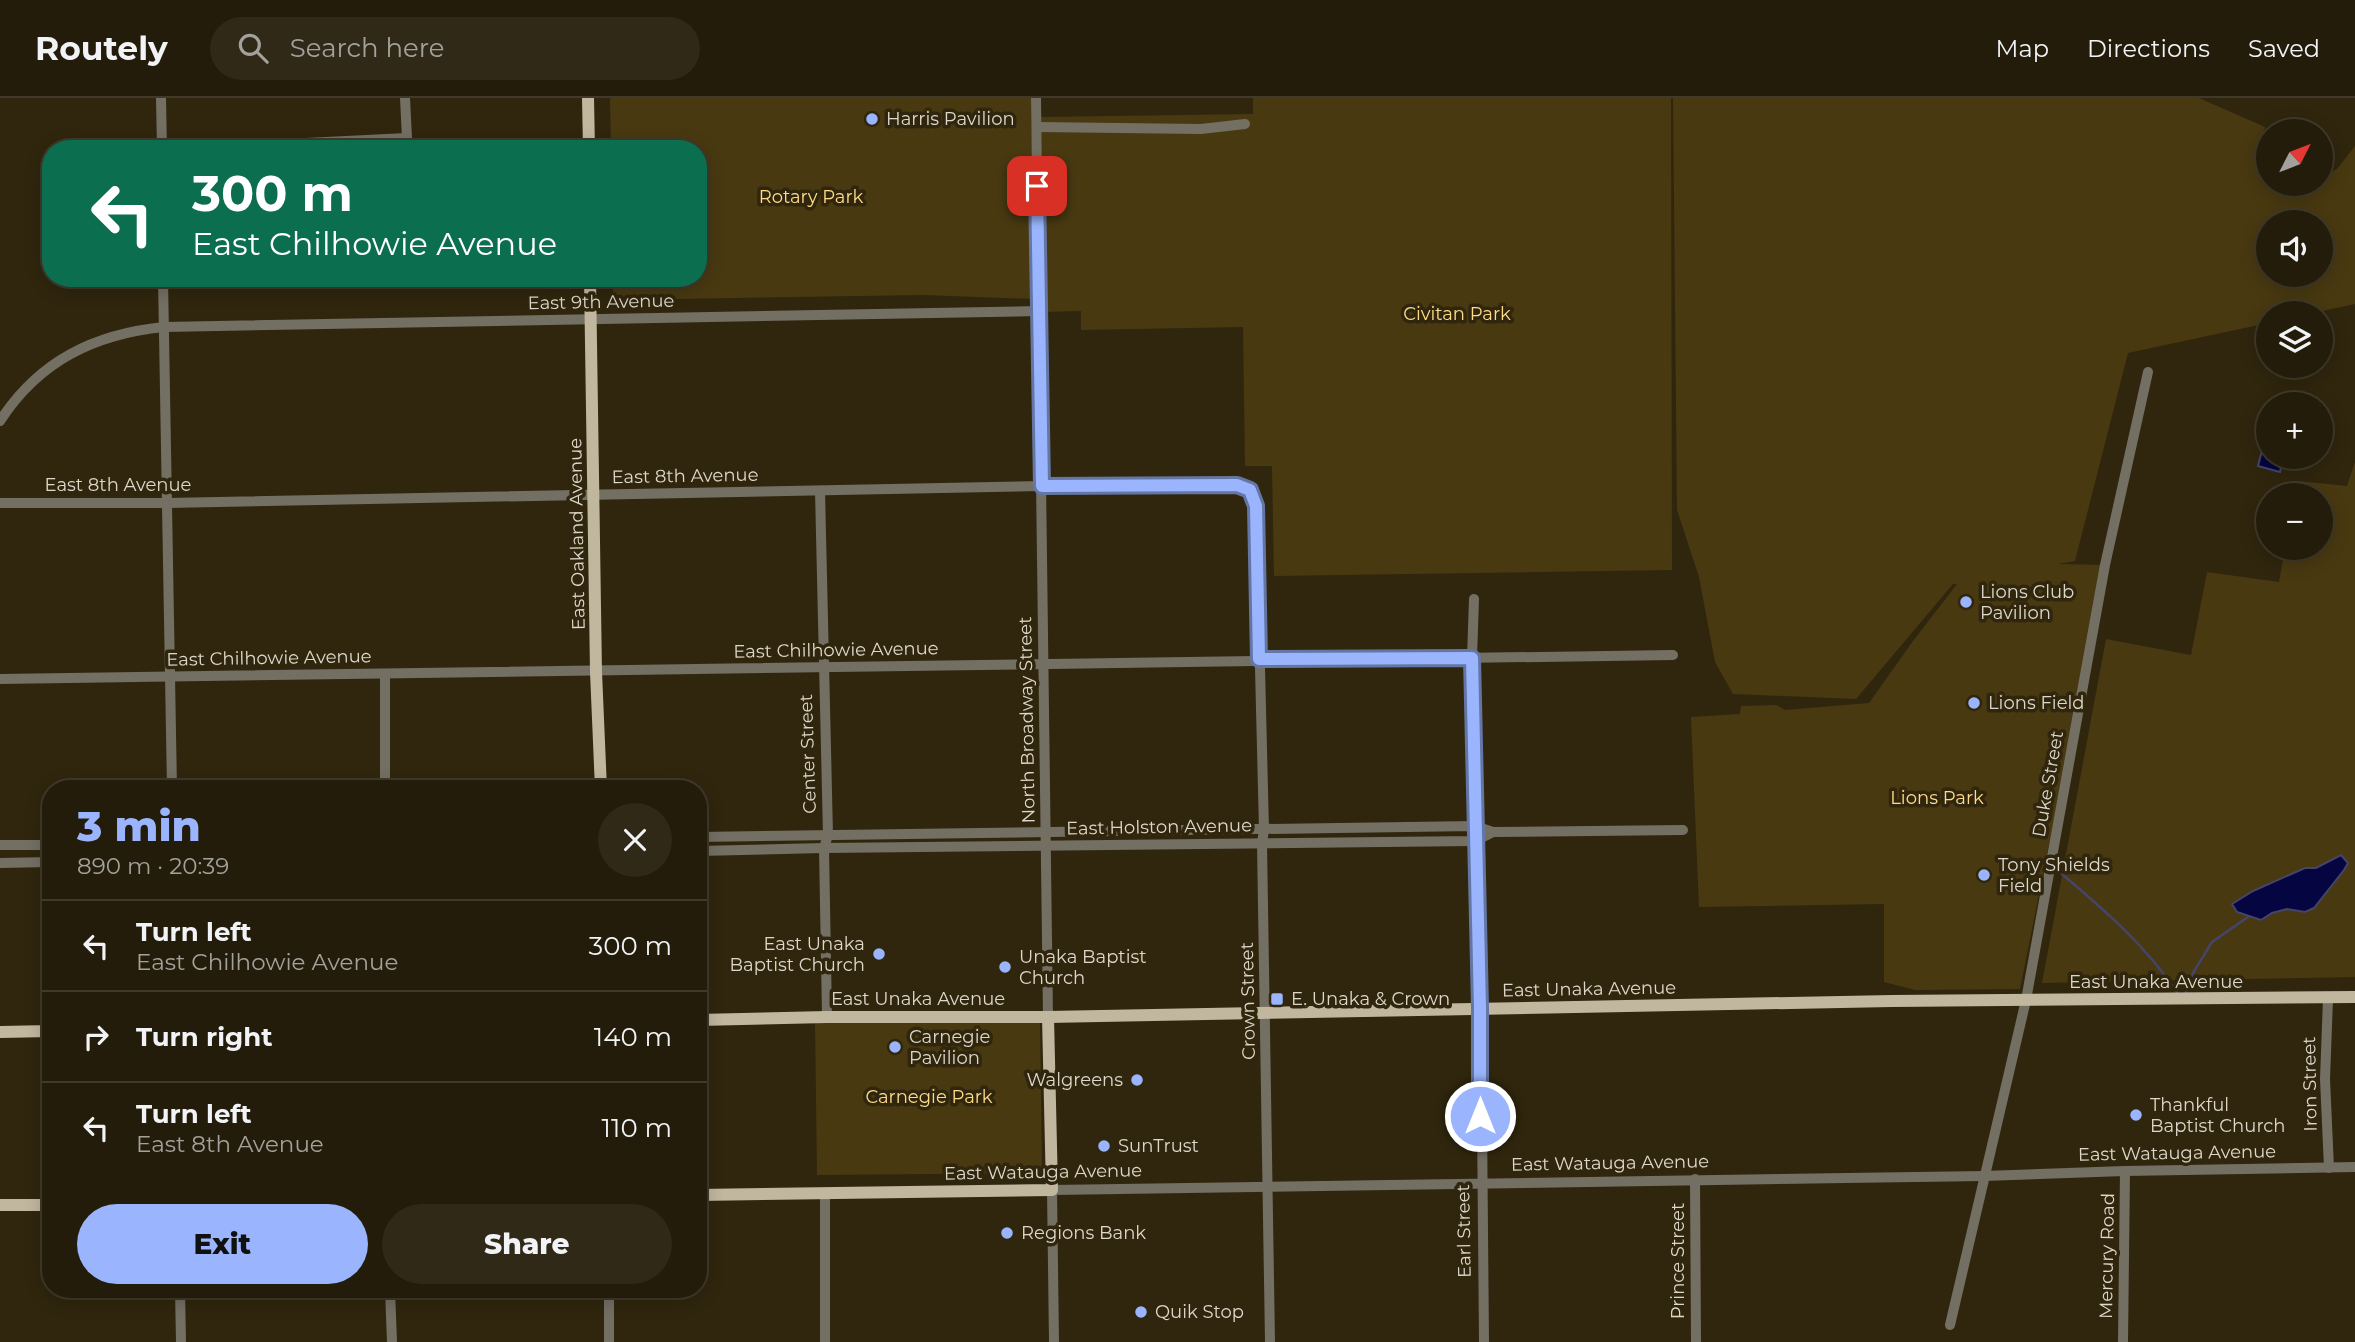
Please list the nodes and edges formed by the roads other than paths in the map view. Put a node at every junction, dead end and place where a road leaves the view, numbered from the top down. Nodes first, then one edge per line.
1 (160, 98) edge
2 (405, 98) edge
3 (588, 98) edge
4 (1036, 98) edge
5 (1245, 124) dead end
6 (1037, 127) junction
7 (162, 140) edge
8 (366, 140) edge
9 (589, 140) edge
10 (163, 287) edge
11 (590, 287) edge
12 (1039, 311) junction
13 (590, 320) junction
14 (164, 327) junction
15 (2148, 372) dead end
16 (0, 421) edge
17 (1042, 486) junction
18 (1244, 486) joint
19 (820, 491) junction
20 (595, 496) junction
21 (0, 503) edge
22 (167, 503) junction
23 (1474, 599) dead end
24 (1673, 655) dead end
25 (1472, 658) junction
26 (1259, 659) junction
27 (1045, 664) junction
28 (823, 668) junction
29 (596, 672) junction
30 (385, 674) junction
31 (172, 677) junction
32 (0, 679) edge
33 (172, 780) edge
34 (385, 780) edge
35 (601, 780) edge
36 (1475, 826) junction
37 (1264, 830) junction
38 (1683, 830) dead end
39 (1046, 832) junction
40 (1493, 832) junction
41 (828, 835) junction
42 (707, 837) edge
43 (1475, 841) junction
44 (1262, 843) junction
45 (0, 845) edge
46 (42, 845) edge
47 (1046, 846) junction
48 (824, 848) junction
49 (707, 851) edge
50 (42, 862) edge
51 (0, 863) edge
52 (2355, 998) edge
53 (2328, 999) junction
54 (2026, 1000) junction
55 (1480, 1008) junction
56 (1266, 1013) junction
57 (827, 1017) junction
58 (1048, 1017) junction
59 (707, 1020) edge
60 (42, 1031) edge
61 (0, 1032) edge
62 (2355, 1167) edge
63 (2329, 1168) junction
64 (2125, 1171) junction
65 (1984, 1176) junction
66 (1695, 1179) junction
67 (1481, 1183) junction
68 (1268, 1186) junction
69 (1052, 1190) junction
70 (825, 1192) junction
71 (707, 1195) edge
72 (0, 1205) edge
73 (42, 1205) edge
74 (180, 1298) edge
75 (390, 1298) edge
76 (609, 1298) edge
77 (1950, 1325) dead end
78 (181, 1342) edge
79 (392, 1342) edge
80 (609, 1342) edge
81 (825, 1342) edge
82 (1054, 1342) edge
83 (1270, 1342) edge
84 (1484, 1342) edge
85 (1696, 1342) edge
86 (2123, 1342) edge

1 - 7 street
2 - 8 street
3 - 9 main road
4 - 6 street, North Broadway Street
5 - 6 street
6 - 12 street, North Broadway Street
10 - 14 street
11 - 13 main road, East Oakland Avenue
12 - 13 street, East 9th Avenue
12 - 17 street, North Broadway Street
13 - 14 street, East 9th Avenue
13 - 20 main road, East Oakland Avenue
14 - 16 street, East 9th Avenue
14 - 22 street
15 - 54 street, Duke Street
17 - 18 street, East 8th Avenue
17 - 19 street, East 8th Avenue
17 - 27 street, North Broadway Street
18 - 26 street, Crown Street
19 - 20 street, East 8th Avenue
19 - 28 street, Center Street
20 - 22 street, East 8th Avenue
20 - 29 main road, East Oakland Avenue
21 - 22 street, East 8th Avenue
22 - 31 street
23 - 25 street, Earl Street
24 - 25 street, East Chilhowie Avenue
25 - 26 street, East Chilhowie Avenue
25 - 36 street, Earl Street
26 - 27 street, East Chilhowie Avenue
26 - 37 street, Crown Street
27 - 28 street, East Chilhowie Avenue
27 - 39 street, North Broadway Street
28 - 29 street, East Chilhowie Avenue
28 - 41 street, Center Street
29 - 30 street, East Chilhowie Avenue
29 - 35 main road, East Oakland Avenue
30 - 31 street, East Chilhowie Avenue
30 - 34 street
31 - 32 street, East Chilhowie Avenue
31 - 33 street
36 - 37 street, East Holston Avenue
36 - 40 street, East Holston Avenue
36 - 43 street, Earl Street
37 - 39 street, East Holston Avenue
37 - 44 street, Crown Street
38 - 40 street, East Holston Avenue
39 - 41 street, East Holston Avenue
39 - 47 street, North Broadway Street
40 - 43 street, East Holston Avenue
41 - 42 street, East Holston Avenue
41 - 48 street, Center Street
43 - 44 street, East Holston Avenue
43 - 55 street, Earl Street
44 - 47 street, East Holston Avenue
44 - 56 street, Crown Street
45 - 46 street
47 - 48 street, East Holston Avenue
47 - 58 street, North Broadway Street
48 - 49 street, East Holston Avenue
48 - 57 street, Center Street
50 - 51 street
52 - 53 main road, East Unaka Avenue
53 - 54 main road, East Unaka Avenue
53 - 63 street, Iron Street
54 - 55 main road, East Unaka Avenue
54 - 65 street, Duke Street
55 - 56 main road, East Unaka Avenue
55 - 67 street, Earl Street
56 - 58 main road, East Unaka Avenue
56 - 68 street, Crown Street
57 - 58 main road, East Unaka Avenue
57 - 59 main road, East Unaka Avenue
58 - 69 main road, North Broadway Street
60 - 61 main road
62 - 63 street, East Watauga Avenue
63 - 64 street, East Watauga Avenue
64 - 65 street, East Watauga Avenue
64 - 86 street, Mercury Road
65 - 66 street, East Watauga Avenue
65 - 77 street, Duke Street
66 - 67 street, East Watauga Avenue
66 - 85 street, Prince Street
67 - 68 street, East Watauga Avenue
67 - 84 street, Earl Street
68 - 69 street, East Watauga Avenue
68 - 83 street, Crown Street
69 - 70 main road, East Watauga Avenue
69 - 82 street, North Broadway Street
70 - 71 main road, East Watauga Avenue
70 - 81 street
72 - 73 main road
74 - 78 street
75 - 79 street
76 - 80 street

